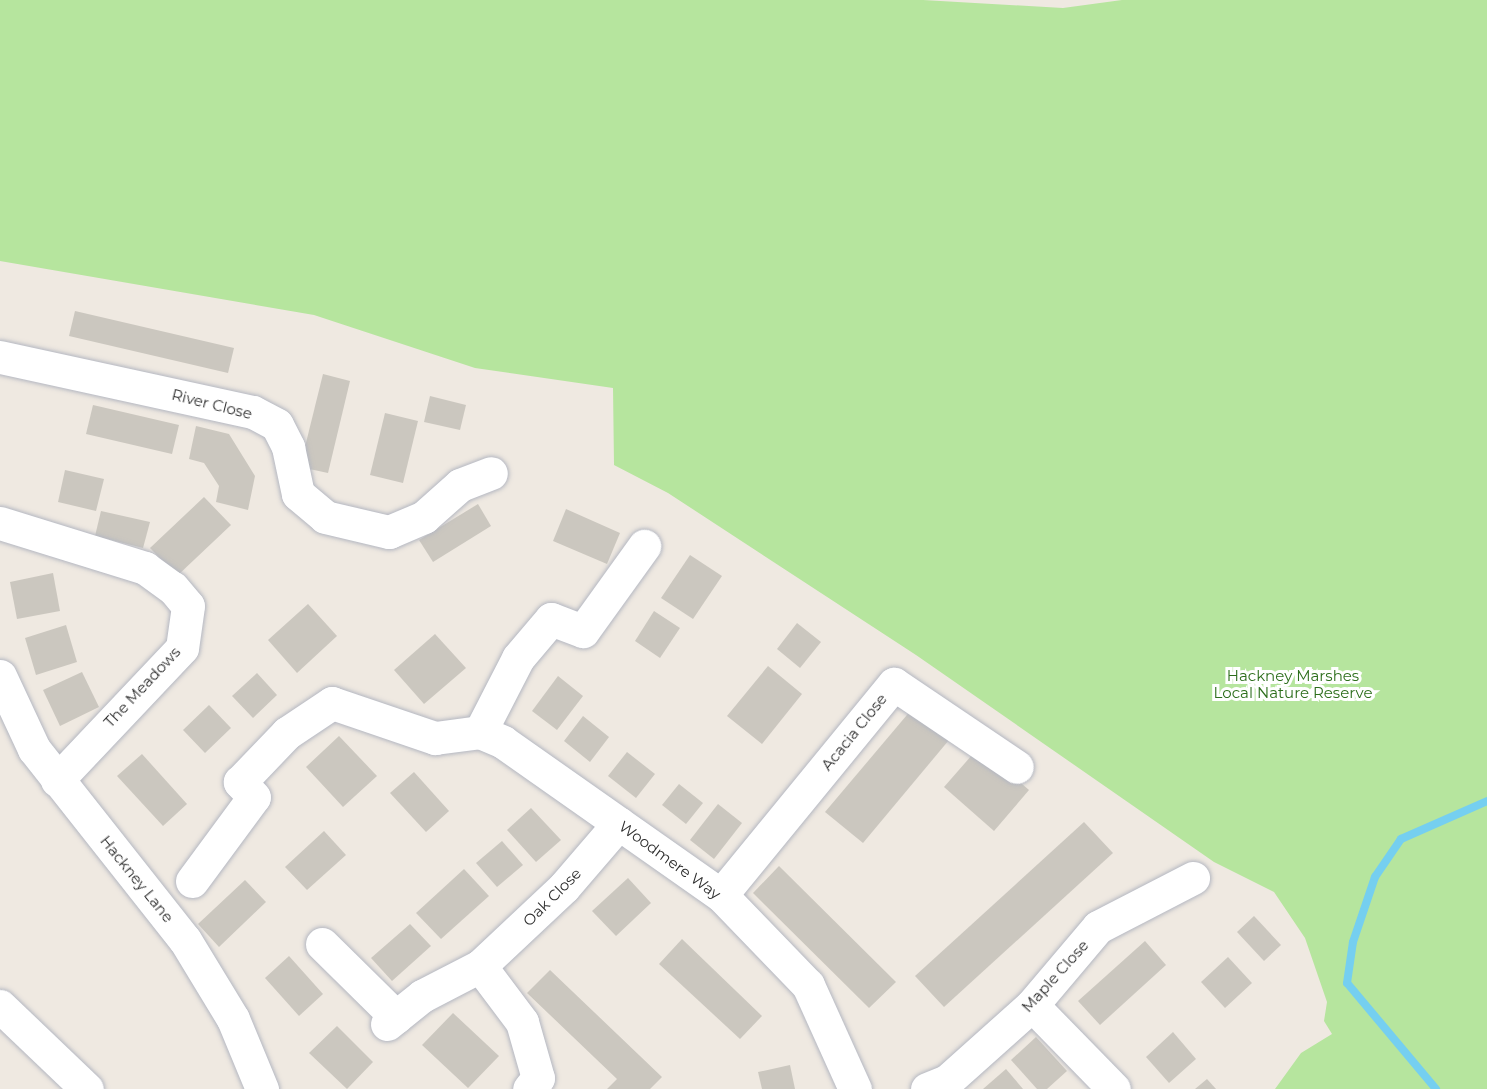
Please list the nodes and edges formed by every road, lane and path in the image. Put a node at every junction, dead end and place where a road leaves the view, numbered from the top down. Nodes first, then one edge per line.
1 (0, 357) edge
2 (491, 473) dead end
3 (0, 523) edge
4 (644, 546) dead end
5 (0, 676) edge
6 (480, 732) junction
7 (1017, 767) dead end
8 (57, 780) junction
9 (620, 823) junction
10 (1193, 878) dead end
11 (192, 881) dead end
12 (721, 895) junction
13 (322, 944) dead end
14 (480, 966) junction
15 (1032, 1005) junction
16 (0, 1006) edge
17 (87, 1089) edge
18 (262, 1089) edge
19 (528, 1089) edge
20 (855, 1089) edge
21 (927, 1089) edge
22 (1114, 1089) edge

1 - 2 street, River Close
3 - 8 street, The Meadows
4 - 6 street
5 - 8 street, Hackney Lane
6 - 9 street, Woodmere Way
6 - 11 street
7 - 12 street, Acacia Close
8 - 18 street, Hackney Lane
9 - 12 street, Woodmere Way
9 - 14 street, Oak Close
10 - 15 street, Maple Close
12 - 20 street, Woodmere Way
13 - 14 street, Oak Close
14 - 19 street
15 - 21 street, Maple Close
15 - 22 street
16 - 17 street

